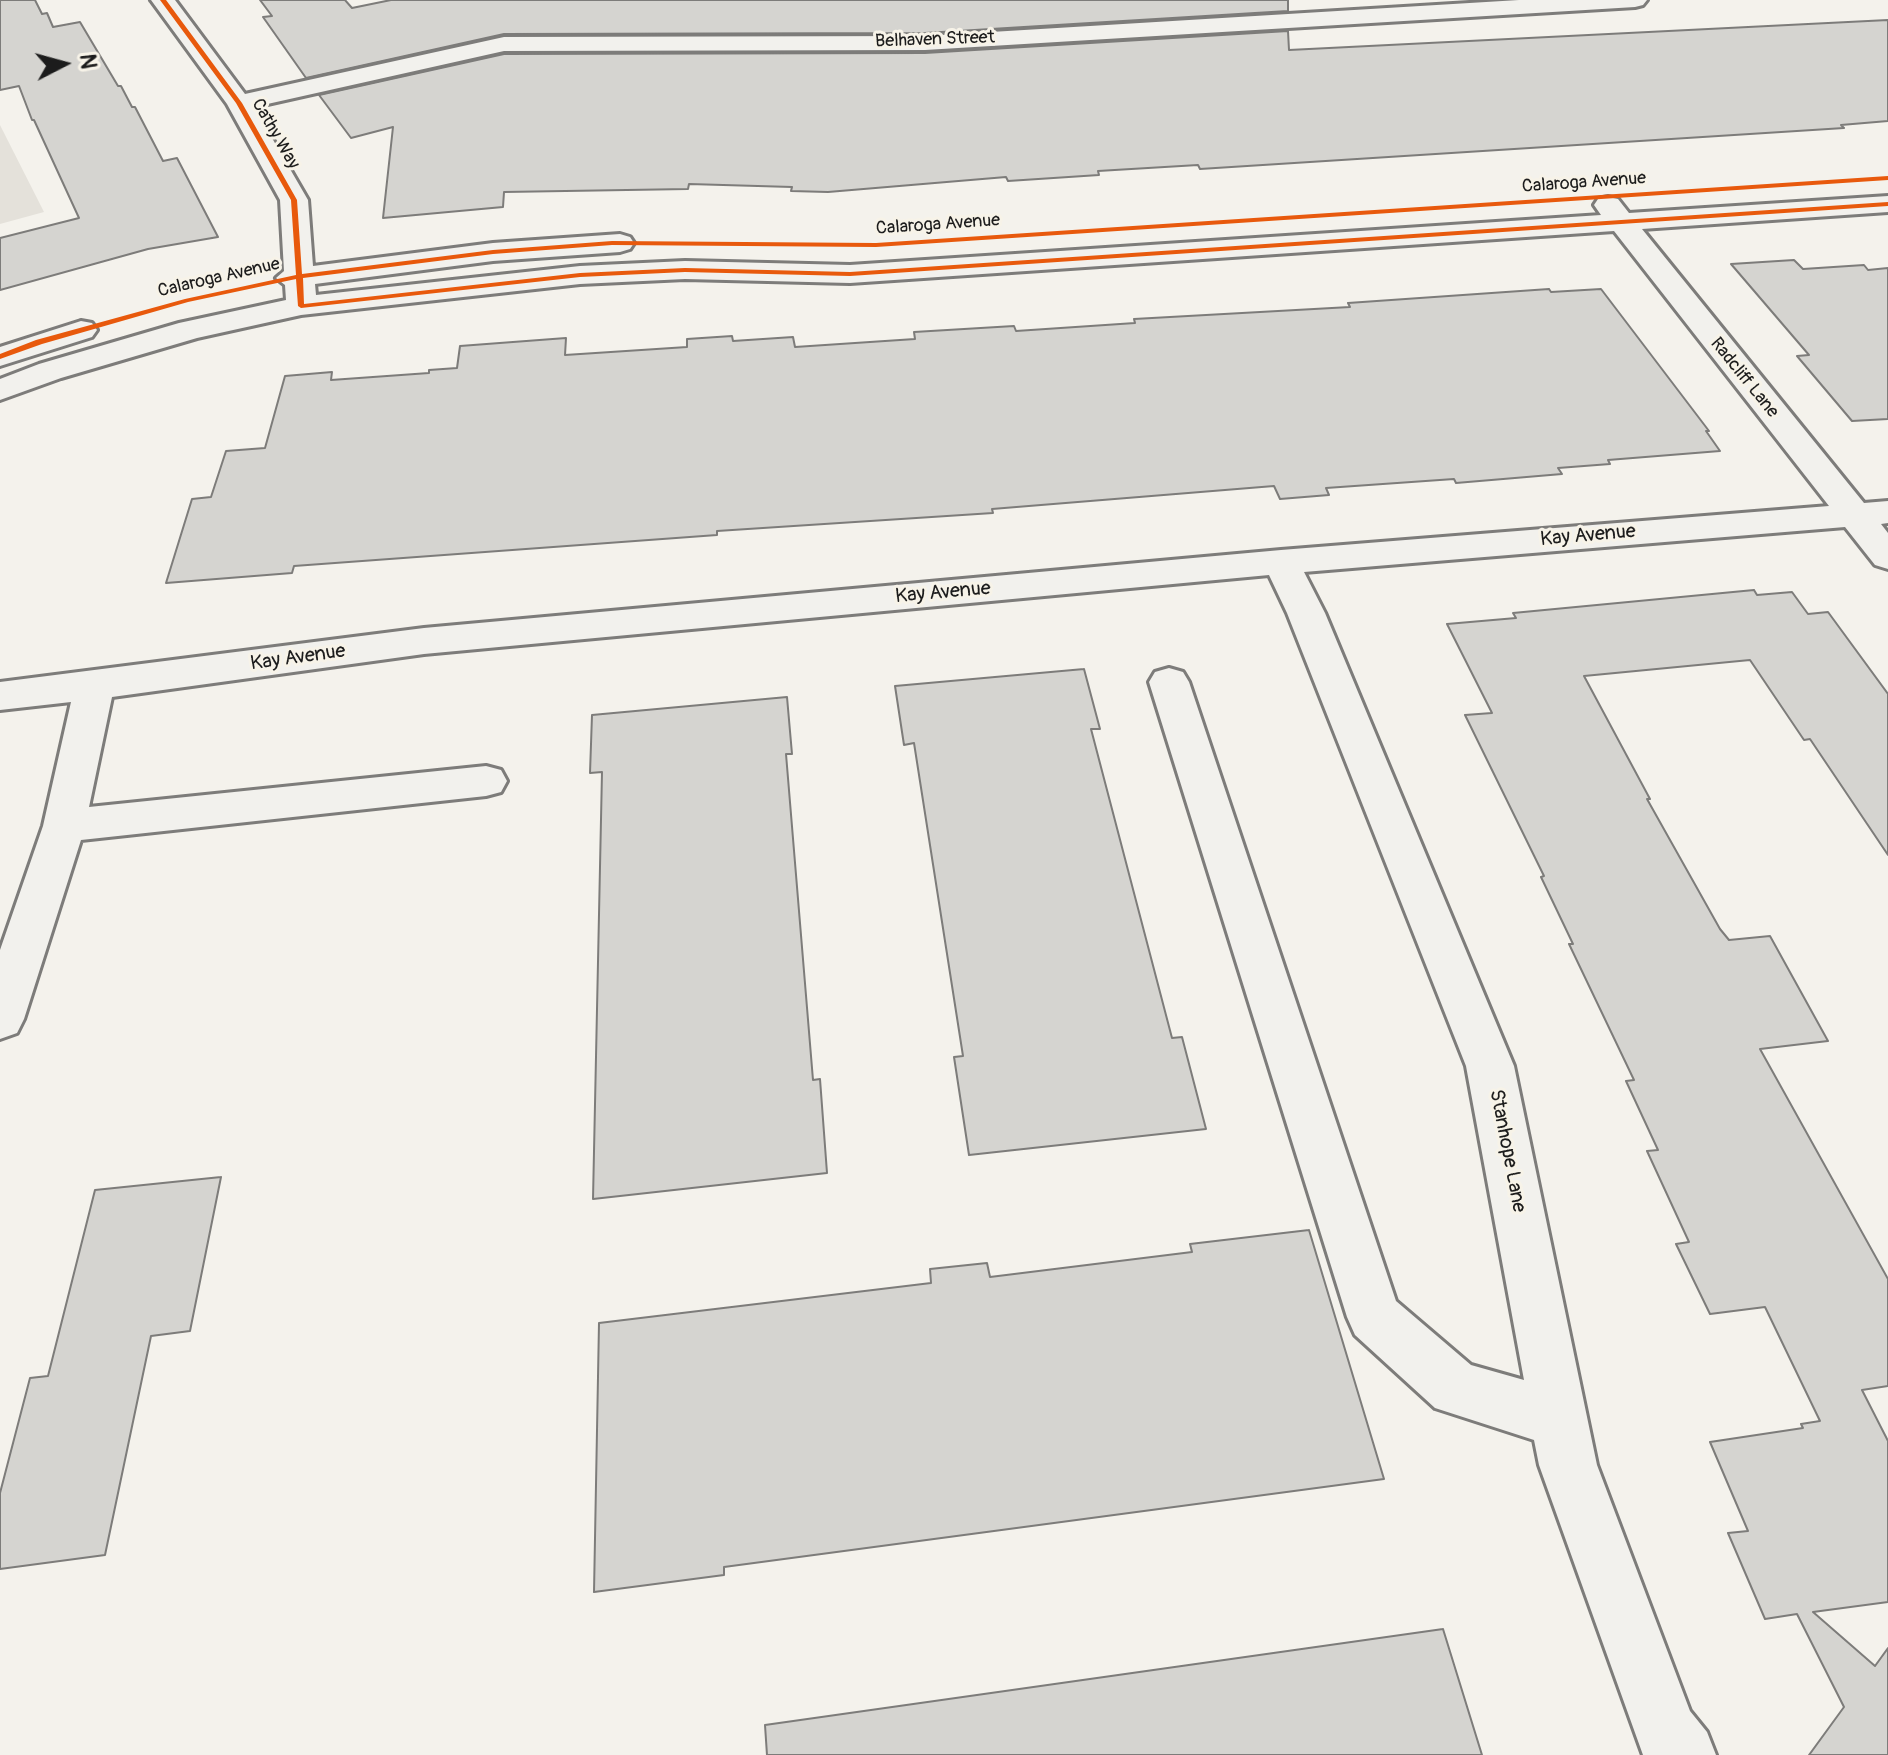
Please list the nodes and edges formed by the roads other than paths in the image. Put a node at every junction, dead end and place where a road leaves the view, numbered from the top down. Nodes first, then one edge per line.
1 (163, 0) edge
2 (1635, 0) edge
3 (239, 103) junction
4 (1888, 178) edge
5 (1888, 204) edge
6 (1611, 210) junction
7 (300, 291) junction
8 (0, 357) edge
9 (0, 390) edge
10 (1871, 513) edge
11 (1888, 557) edge
12 (1281, 562) junction
13 (1169, 682) dead end
14 (95, 686) junction
15 (0, 696) edge
16 (486, 781) dead end
17 (64, 826) junction
18 (0, 1019) edge
19 (1558, 1419) junction
20 (1684, 1755) edge

1 - 3 street, Cathy Way
2 - 3 street, Belhaven Street
3 - 7 street, Cathy Way
4 - 6 street, Calaroga Avenue
5 - 6 street, Calaroga Avenue
6 - 7 street, Calaroga Avenue
6 - 10 street, Radcliff Lane
7 - 8 street, Calaroga Avenue
7 - 9 street, Calaroga Avenue
10 - 11 street, Radcliff Lane
10 - 12 street, Kay Avenue
12 - 14 street, Kay Avenue
12 - 19 street, Stanhope Lane
13 - 19 street
14 - 15 street, Kay Avenue
14 - 17 street
16 - 17 street
17 - 18 street
19 - 20 street, Stanhope Lane

